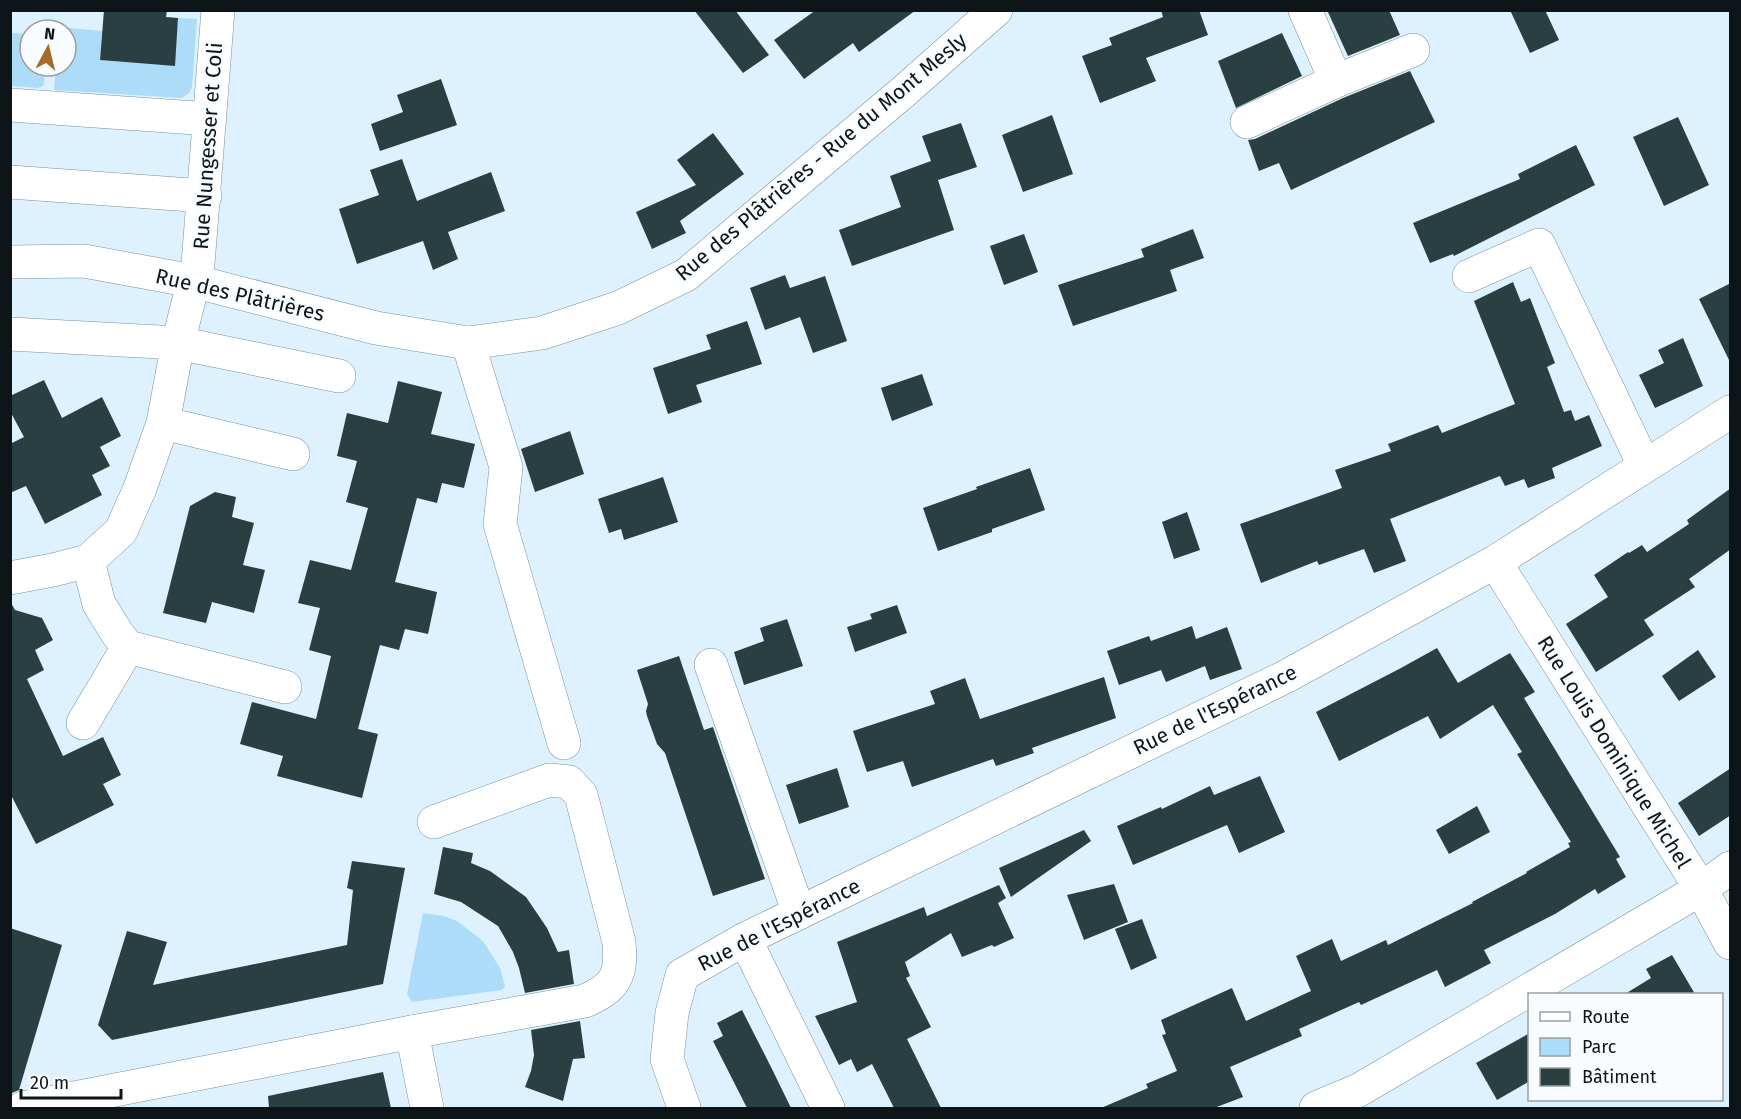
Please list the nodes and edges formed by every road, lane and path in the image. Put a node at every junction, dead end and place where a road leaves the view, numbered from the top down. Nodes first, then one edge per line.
1 (218, 10) edge
2 (996, 10) edge
3 (1305, 10) edge
4 (1413, 50) dead end
5 (1336, 81) junction
6 (10, 105) edge
7 (210, 119) junction
8 (1247, 122) dead end
9 (10, 182) edge
10 (205, 195) junction
11 (10, 262) edge
12 (1468, 276) dead end
13 (193, 280) junction
14 (10, 334) edge
15 (178, 343) junction
16 (468, 343) junction
17 (339, 376) dead end
18 (1731, 412) edge
19 (163, 423) junction
20 (293, 454) dead end
21 (1644, 465) junction
22 (88, 561) junction
23 (1495, 562) junction
24 (10, 578) edge
25 (128, 647) junction
26 (711, 664) dead end
27 (285, 687) dead end
28 (83, 723) dead end
29 (564, 743) dead end
30 (434, 822) dead end
31 (1731, 868) edge
32 (1701, 889) junction
33 (799, 913) junction
34 (745, 939) junction
35 (1731, 943) edge
36 (412, 1032) junction
37 (23, 1108) edge
38 (426, 1108) edge
39 (684, 1108) edge
40 (828, 1108) edge
41 (1316, 1108) edge

1 - 7 street, Rue Nungesser et Coli
2 - 16 street, Rue des Plâtrières - Rue du Mont Mesly
3 - 5 street
4 - 5 street
5 - 8 street
6 - 7 street
7 - 10 street, Rue Nungesser et Coli
9 - 10 street
10 - 13 street, Rue Nungesser et Coli
11 - 13 street, Rue des Plâtrières
12 - 21 street
13 - 15 street, Rue Nungesser et Coli
13 - 16 street, Rue des Plâtrières
14 - 15 street
15 - 17 street
15 - 19 street, Rue Nungesser et Coli
16 - 29 street
18 - 21 street, Rue de l'Espérance
19 - 20 street
19 - 22 street, Rue Nungesser et Coli
21 - 23 street, Rue de l'Espérance
22 - 24 street
22 - 25 street
23 - 32 street, Rue Louis Dominique Michel
23 - 33 street, Rue de l'Espérance
25 - 27 street
25 - 28 street
26 - 33 street
30 - 36 street
31 - 32 street
32 - 35 street, Rue Louis Dominique Michel
32 - 41 street
33 - 34 street, Rue de l'Espérance
34 - 39 street, Rue de l'Espérance
34 - 40 street
36 - 37 street
36 - 38 street

